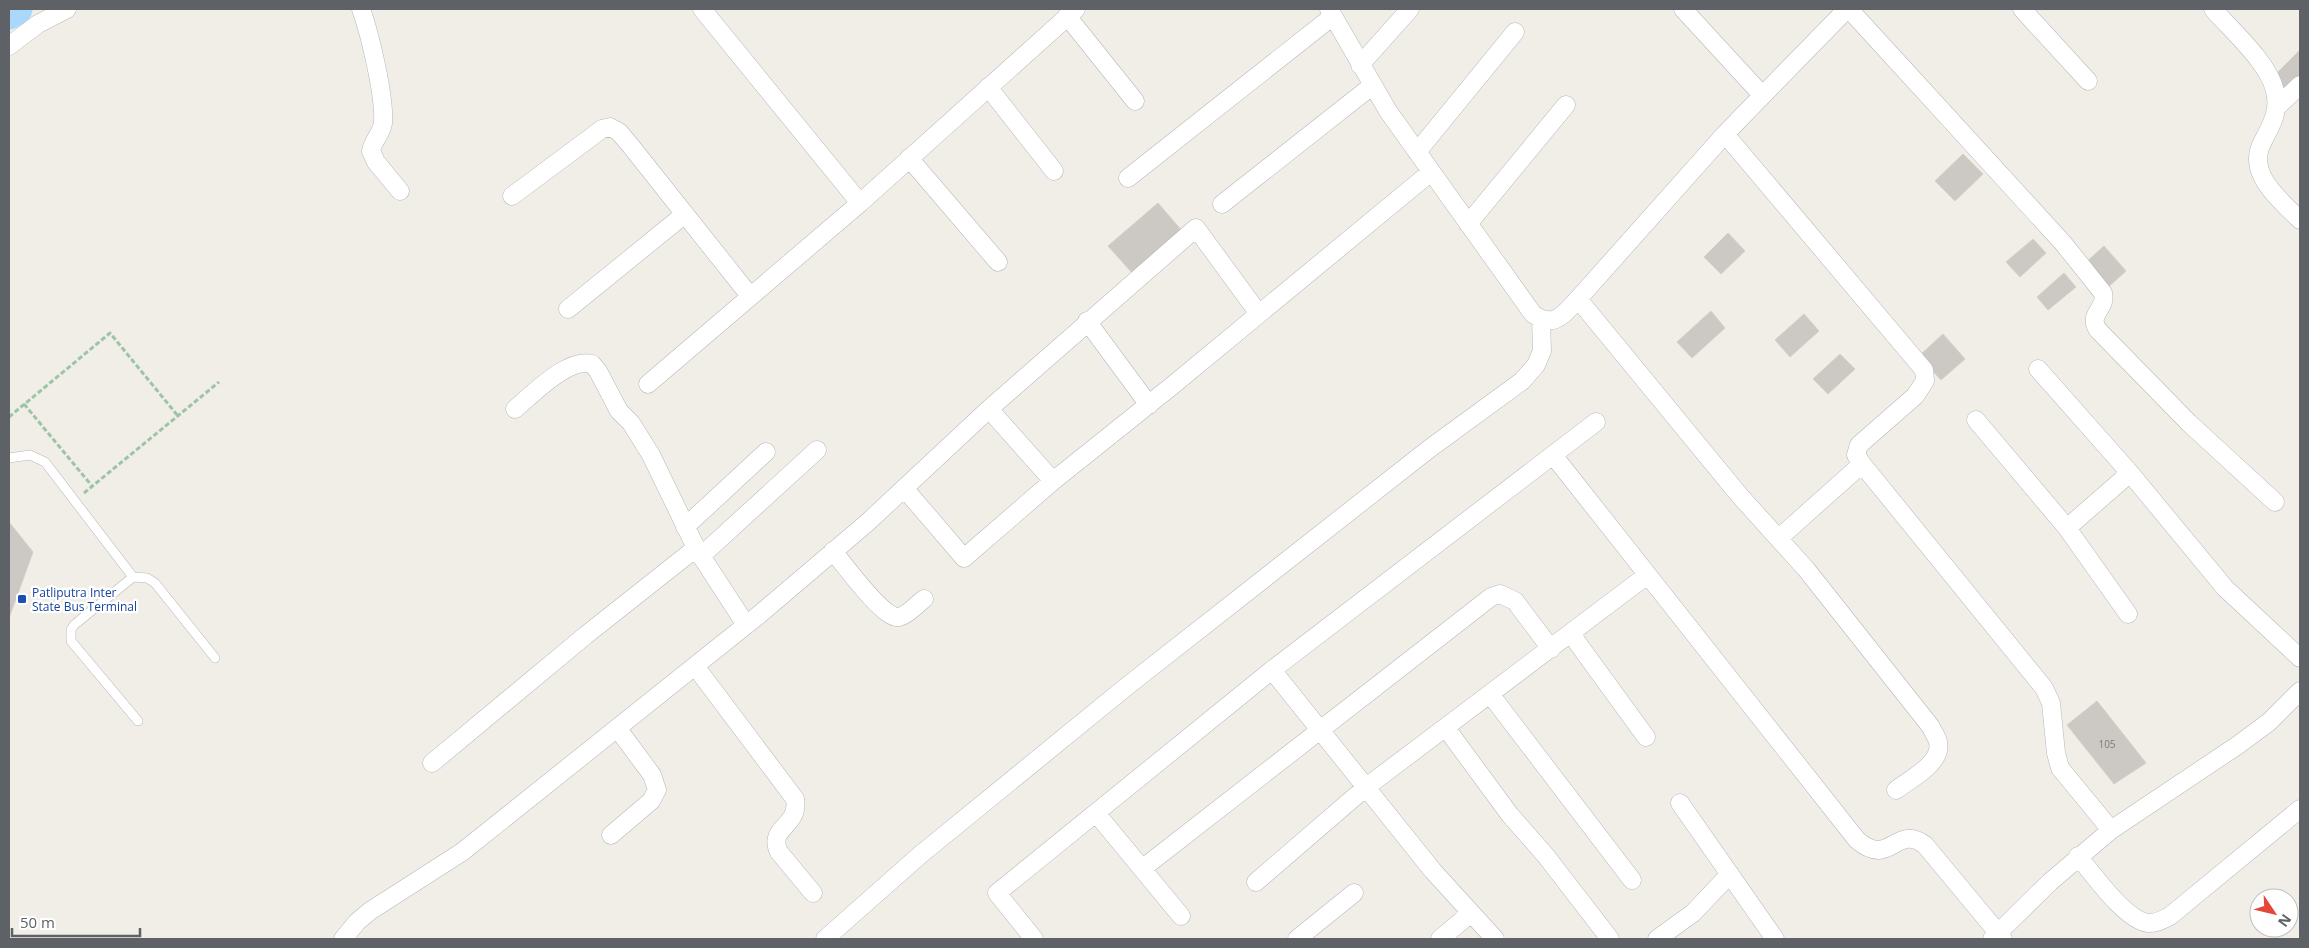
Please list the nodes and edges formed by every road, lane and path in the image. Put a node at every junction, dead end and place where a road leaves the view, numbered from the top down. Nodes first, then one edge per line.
1 (66, 9) edge
2 (361, 9) edge
3 (702, 9) edge
4 (1410, 9) edge
5 (1683, 9) edge
6 (1848, 9) edge
7 (2022, 9) edge
8 (2213, 9) edge
9 (1331, 12) edge
10 (1072, 13) edge
11 (1516, 32) dead end
12 (9, 46) edge
13 (1360, 65) junction
14 (2088, 81) dead end
15 (1373, 85) junction
16 (2300, 85) edge
17 (988, 87) junction
18 (1762, 95) junction
19 (1135, 101) dead end
20 (1566, 105) dead end
21 (2277, 107) junction
22 (1725, 134) junction
23 (1417, 152) junction
24 (909, 158) junction
25 (1054, 172) dead end
26 (1430, 172) junction
27 (1128, 178) dead end
28 (400, 191) dead end
29 (512, 196) dead end
30 (860, 202) junction
31 (1222, 204) dead end
32 (685, 214) junction
33 (2300, 220) edge
34 (1468, 224) junction
35 (998, 262) dead end
36 (750, 296) junction
37 (1578, 299) junction
38 (568, 309) dead end
39 (1258, 314) junction
40 (1541, 320) junction
41 (1087, 321) junction
42 (2038, 369) dead end
43 (219, 382) dead end
44 (648, 384) dead end
45 (24, 404) junction
46 (1149, 405) junction
47 (515, 409) dead end
48 (989, 409) junction
49 (9, 416) edge
50 (178, 416) junction
51 (1976, 420) dead end
52 (1596, 422) dead end
53 (818, 450) dead end
54 (766, 452) dead end
55 (1553, 455) junction
56 (9, 458) edge
57 (1862, 464) junction
58 (2130, 473) junction
59 (1053, 481) junction
60 (92, 486) junction
61 (904, 488) junction
62 (75, 500) junction
63 (2275, 502) dead end
64 (685, 527) junction
65 (2067, 528) junction
66 (1779, 538) junction
67 (698, 552) junction
68 (833, 552) junction
69 (1646, 576) junction
70 (133, 577) junction
71 (924, 599) dead end
72 (2128, 614) dead end
73 (746, 625) junction
74 (1571, 634) junction
75 (1551, 649) junction
76 (215, 658) dead end
77 (2300, 658) edge
78 (696, 666) junction
79 (1272, 670) junction
80 (2300, 692) edge
81 (1490, 694) junction
82 (138, 721) dead end
83 (1446, 728) junction
84 (618, 729) junction
85 (1318, 730) junction
86 (1646, 737) dead end
87 (432, 763) dead end
88 (1365, 788) junction
89 (1896, 790) dead end
90 (1680, 803) dead end
91 (2300, 810) edge
92 (1096, 813) junction
93 (2111, 830) junction
94 (611, 835) dead end
95 (2078, 856) junction
96 (1142, 868) junction
97 (1730, 874) junction
98 (1632, 880) dead end
99 (1256, 882) dead end
100 (813, 892) dead end
101 (1354, 893) dead end
102 (1471, 913) junction
103 (1181, 916) dead end
104 (1998, 937) edge
105 (343, 939) edge
106 (825, 939) edge
107 (1034, 939) edge
108 (1297, 939) edge
109 (1440, 939) edge
110 (1495, 939) edge
111 (1610, 939) edge
112 (1658, 939) edge
113 (1775, 939) edge

1 - 12 street
2 - 28 street
3 - 30 street
4 - 13 street
5 - 18 street
6 - 18 street
6 - 63 street
7 - 14 street
8 - 21 street
9 - 13 street
9 - 27 street
10 - 17 street
10 - 19 street
11 - 23 street
13 - 15 street
15 - 23 street
15 - 31 street
16 - 21 street
17 - 24 street
17 - 25 street
18 - 22 street
20 - 34 street
21 - 33 street
22 - 37 street
22 - 57 street
23 - 26 street
24 - 30 street
24 - 35 street
26 - 34 street
26 - 39 street
29 - 32 street
30 - 36 street
32 - 36 street
32 - 38 street
34 - 40 street
36 - 44 street
37 - 40 street
37 - 66 street
39 - 41 street
39 - 46 street
40 - 106 street
41 - 46 street
41 - 48 street
42 - 58 street
43 - 50 path
45 - 49 path
45 - 50 path
45 - 60 path
46 - 59 street
47 - 64 street
48 - 59 street
48 - 61 street
50 - 60 path
51 - 65 street
52 - 55 street
53 - 67 street
54 - 64 street
55 - 69 street
55 - 79 street
56 - 62 lane
57 - 66 street
57 - 93 street
58 - 65 street
58 - 77 street
59 - 61 street
60 - 62 path
61 - 68 street
62 - 70 lane
64 - 67 street
65 - 72 street
66 - 89 street
67 - 73 street
67 - 87 street
68 - 71 street
68 - 73 street
69 - 74 street
69 - 104 street
70 - 76 lane
70 - 82 lane
73 - 78 street
74 - 75 street
74 - 86 street
75 - 81 street
75 - 85 street
78 - 84 street
78 - 100 street
79 - 85 street
79 - 92 street
80 - 93 street
81 - 83 street
81 - 98 street
83 - 88 street
83 - 111 street
84 - 94 street
84 - 105 street
85 - 88 street
85 - 96 street
88 - 99 street
88 - 102 street
90 - 97 street
91 - 95 street
92 - 96 street
92 - 107 street
93 - 95 street
95 - 104 street
96 - 103 street
97 - 112 street
97 - 113 street
101 - 108 street
102 - 109 street
102 - 110 street

